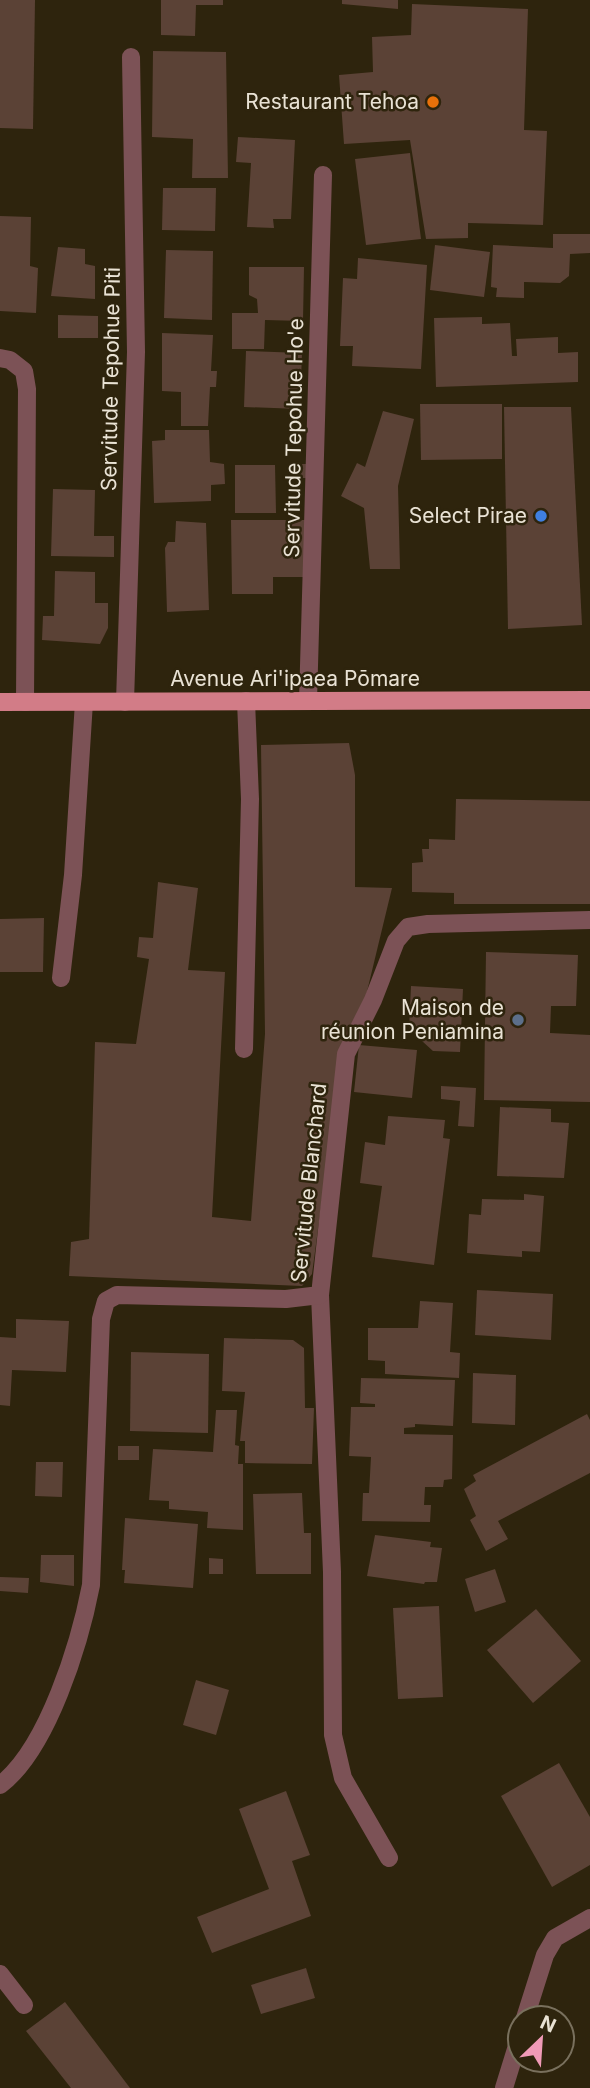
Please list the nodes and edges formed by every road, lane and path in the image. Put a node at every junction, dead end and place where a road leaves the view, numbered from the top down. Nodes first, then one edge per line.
1 (131, 57) dead end
2 (323, 175) dead end
3 (0, 358) edge
4 (590, 700) edge
5 (246, 701) junction
6 (307, 701) junction
7 (0, 702) edge
8 (25, 702) junction
9 (84, 702) junction
10 (125, 702) junction
11 (590, 920) edge
12 (61, 978) dead end
13 (244, 1049) dead end
14 (320, 1295) junction
15 (0, 1785) edge
16 (389, 1858) dead end
17 (590, 1918) edge
18 (0, 1974) edge
19 (530, 2004) edge
20 (23, 2005) dead end

1 - 10 street, Servitude Tepohue Piti
2 - 6 street, Servitude Tepohue Ho'e
3 - 8 street
4 - 6 main road, Avenue Ari'ipaea Pōmare
5 - 6 main road, Avenue Ari'ipaea Pōmare
5 - 10 main road, Avenue Ari'ipaea Pōmare
5 - 13 street
7 - 8 main road, Avenue Ari'ipaea Pōmare
8 - 9 main road, Avenue Ari'ipaea Pōmare
9 - 10 main road, Avenue Ari'ipaea Pōmare
9 - 12 street
11 - 14 street, Servitude Blanchard
14 - 15 street, Servitude Blanchard
14 - 16 street
17 - 19 street
18 - 20 street

